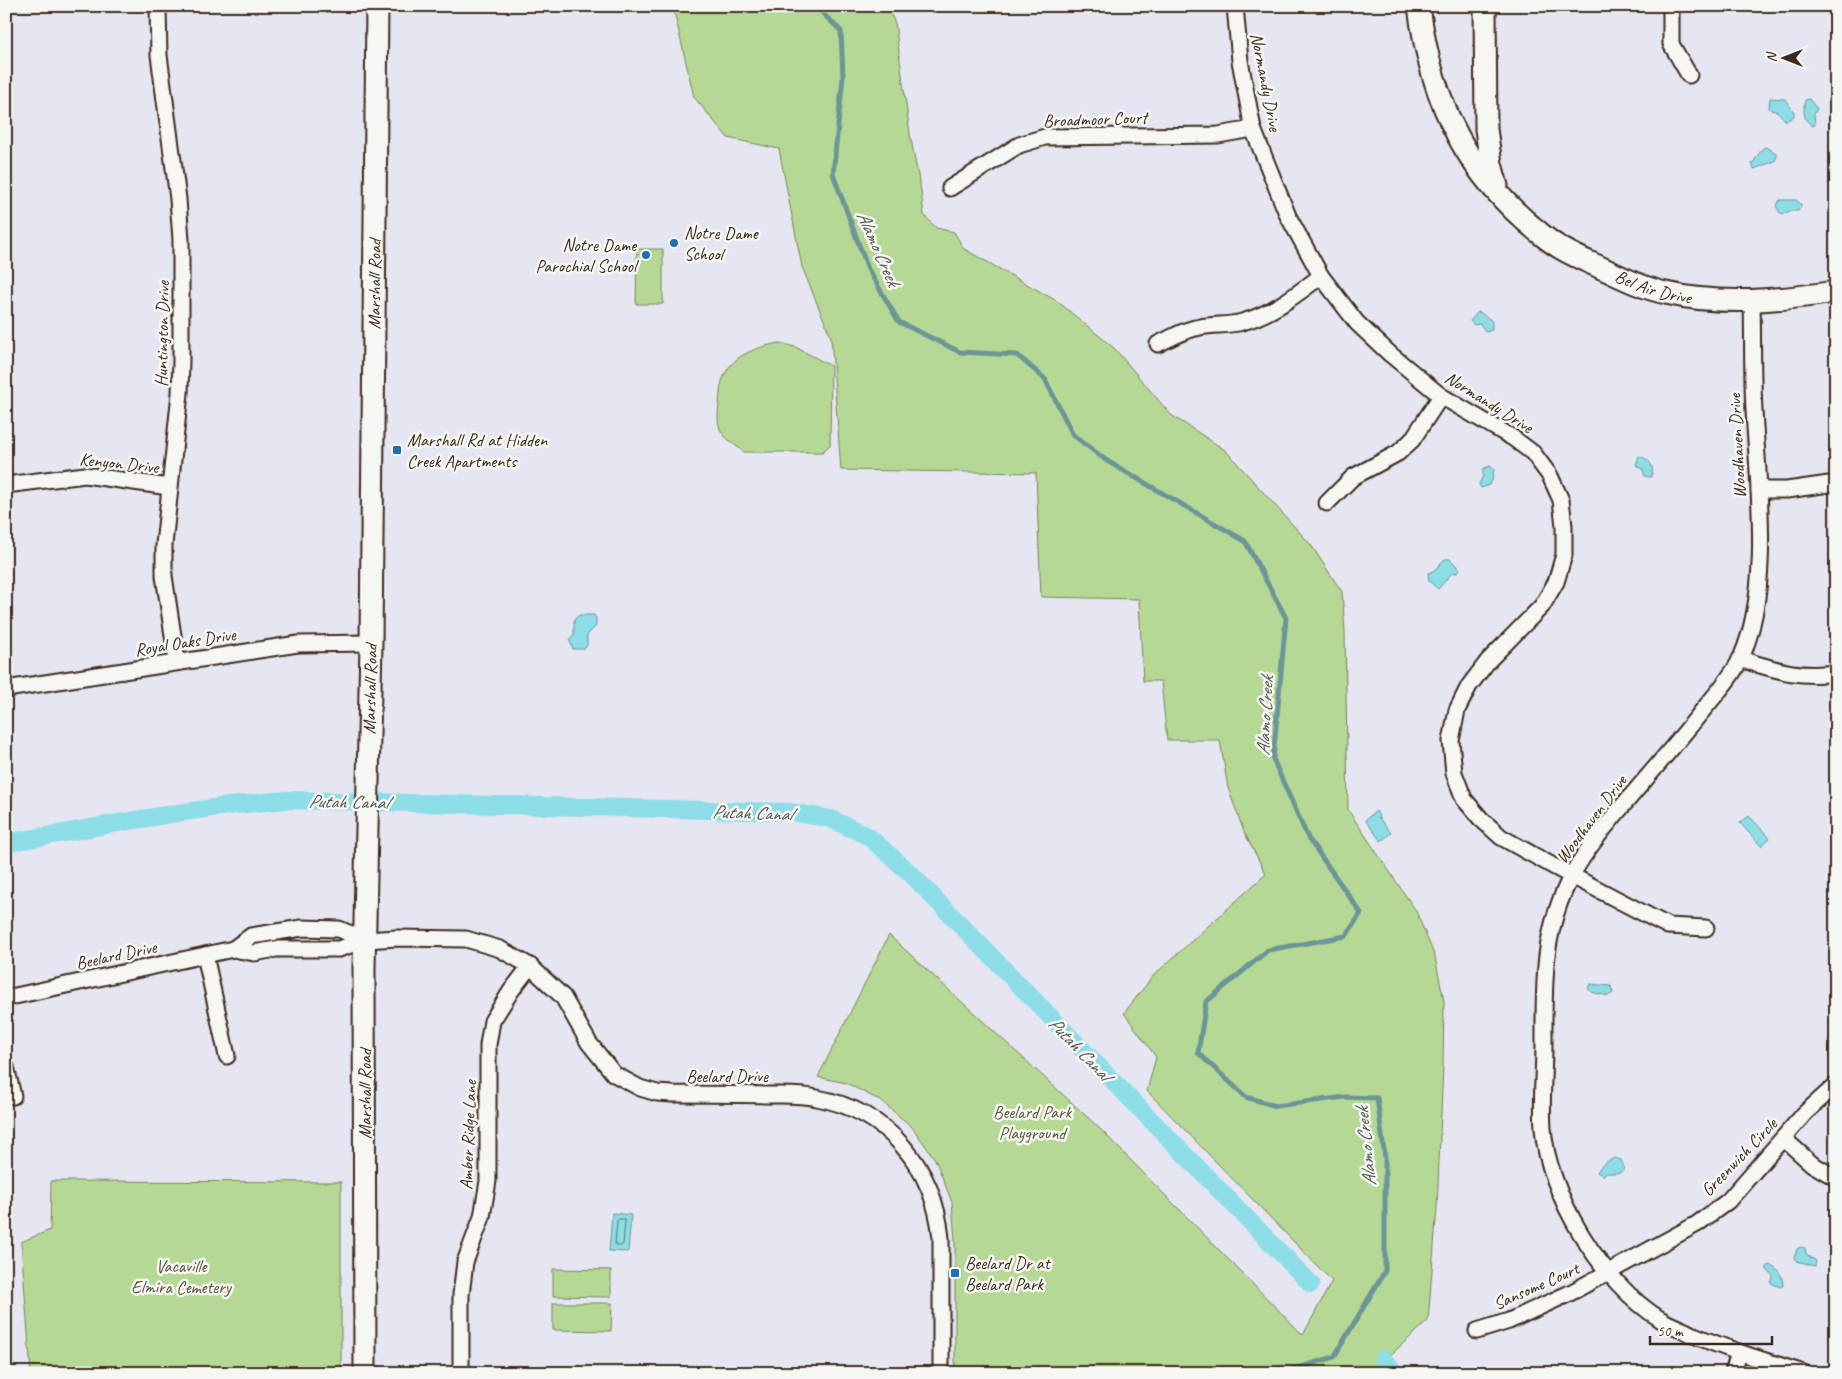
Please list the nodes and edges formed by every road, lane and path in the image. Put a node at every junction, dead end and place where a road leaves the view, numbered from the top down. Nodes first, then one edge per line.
1 (158, 6) edge
2 (377, 6) edge
3 (1235, 6) edge
4 (1419, 6) edge
5 (1485, 6) edge
6 (1670, 6) edge
7 (1689, 75) dead end
8 (1253, 129) junction
9 (950, 188) dead end
10 (1499, 194) junction
11 (1321, 276) junction
12 (1836, 292) edge
13 (1752, 301) junction
14 (1158, 344) dead end
15 (1440, 396) junction
16 (1836, 483) edge
17 (6, 484) edge
18 (169, 487) junction
19 (1759, 490) junction
20 (1327, 503) dead end
21 (371, 643) junction
22 (1740, 660) junction
23 (177, 662) junction
24 (1836, 673) edge
25 (6, 688) edge
26 (1572, 875) junction
27 (1706, 928) dead end
28 (365, 940) junction
29 (205, 955) junction
30 (530, 966) junction
31 (6, 998) edge
32 (227, 1056) dead end
33 (6, 1067) edge
34 (1836, 1086) edge
35 (13, 1096) dead end
36 (1784, 1139) junction
37 (1836, 1178) edge
38 (1609, 1272) junction
39 (1477, 1331) dead end
40 (1739, 1353) junction
41 (365, 1373) edge
42 (461, 1373) edge
43 (941, 1373) edge
44 (1733, 1373) edge
45 (1804, 1373) edge

1 - 18 street, Huntington Drive
2 - 21 street, Marshall Road
3 - 8 street, Normandy Drive
4 - 10 street, Bel Air Drive
5 - 10 street
6 - 7 street
8 - 9 street, Broadmoor Court
8 - 11 street, Normandy Drive
10 - 13 street, Bel Air Drive
11 - 14 street
11 - 15 street, Normandy Drive
12 - 13 street, Bel Air Drive
13 - 19 street, Woodhaven Drive
15 - 20 street
15 - 26 street, Normandy Drive
16 - 19 street
17 - 18 street, Kenyon Drive
18 - 23 street, Huntington Drive
19 - 22 street, Woodhaven Drive
21 - 23 street, Royal Oaks Drive
21 - 28 street, Marshall Road
22 - 24 street
22 - 26 street, Woodhaven Drive
23 - 25 street, Royal Oaks Drive
26 - 27 street, Normandy Drive
26 - 38 street, Woodhaven Drive
28 - 29 street, Beelard Drive
28 - 30 street, Beelard Drive
28 - 41 street, Marshall Road
29 - 31 street, Beelard Drive
29 - 32 street
30 - 42 street, Amber Ridge Lane
30 - 43 street, Beelard Drive
33 - 35 street
34 - 36 street, Greenwich Circle
36 - 37 street
36 - 38 street, Greenwich Circle
38 - 39 street, Sansome Court
38 - 40 street, Woodhaven Drive
40 - 44 street
40 - 45 street, Woodhaven Drive

